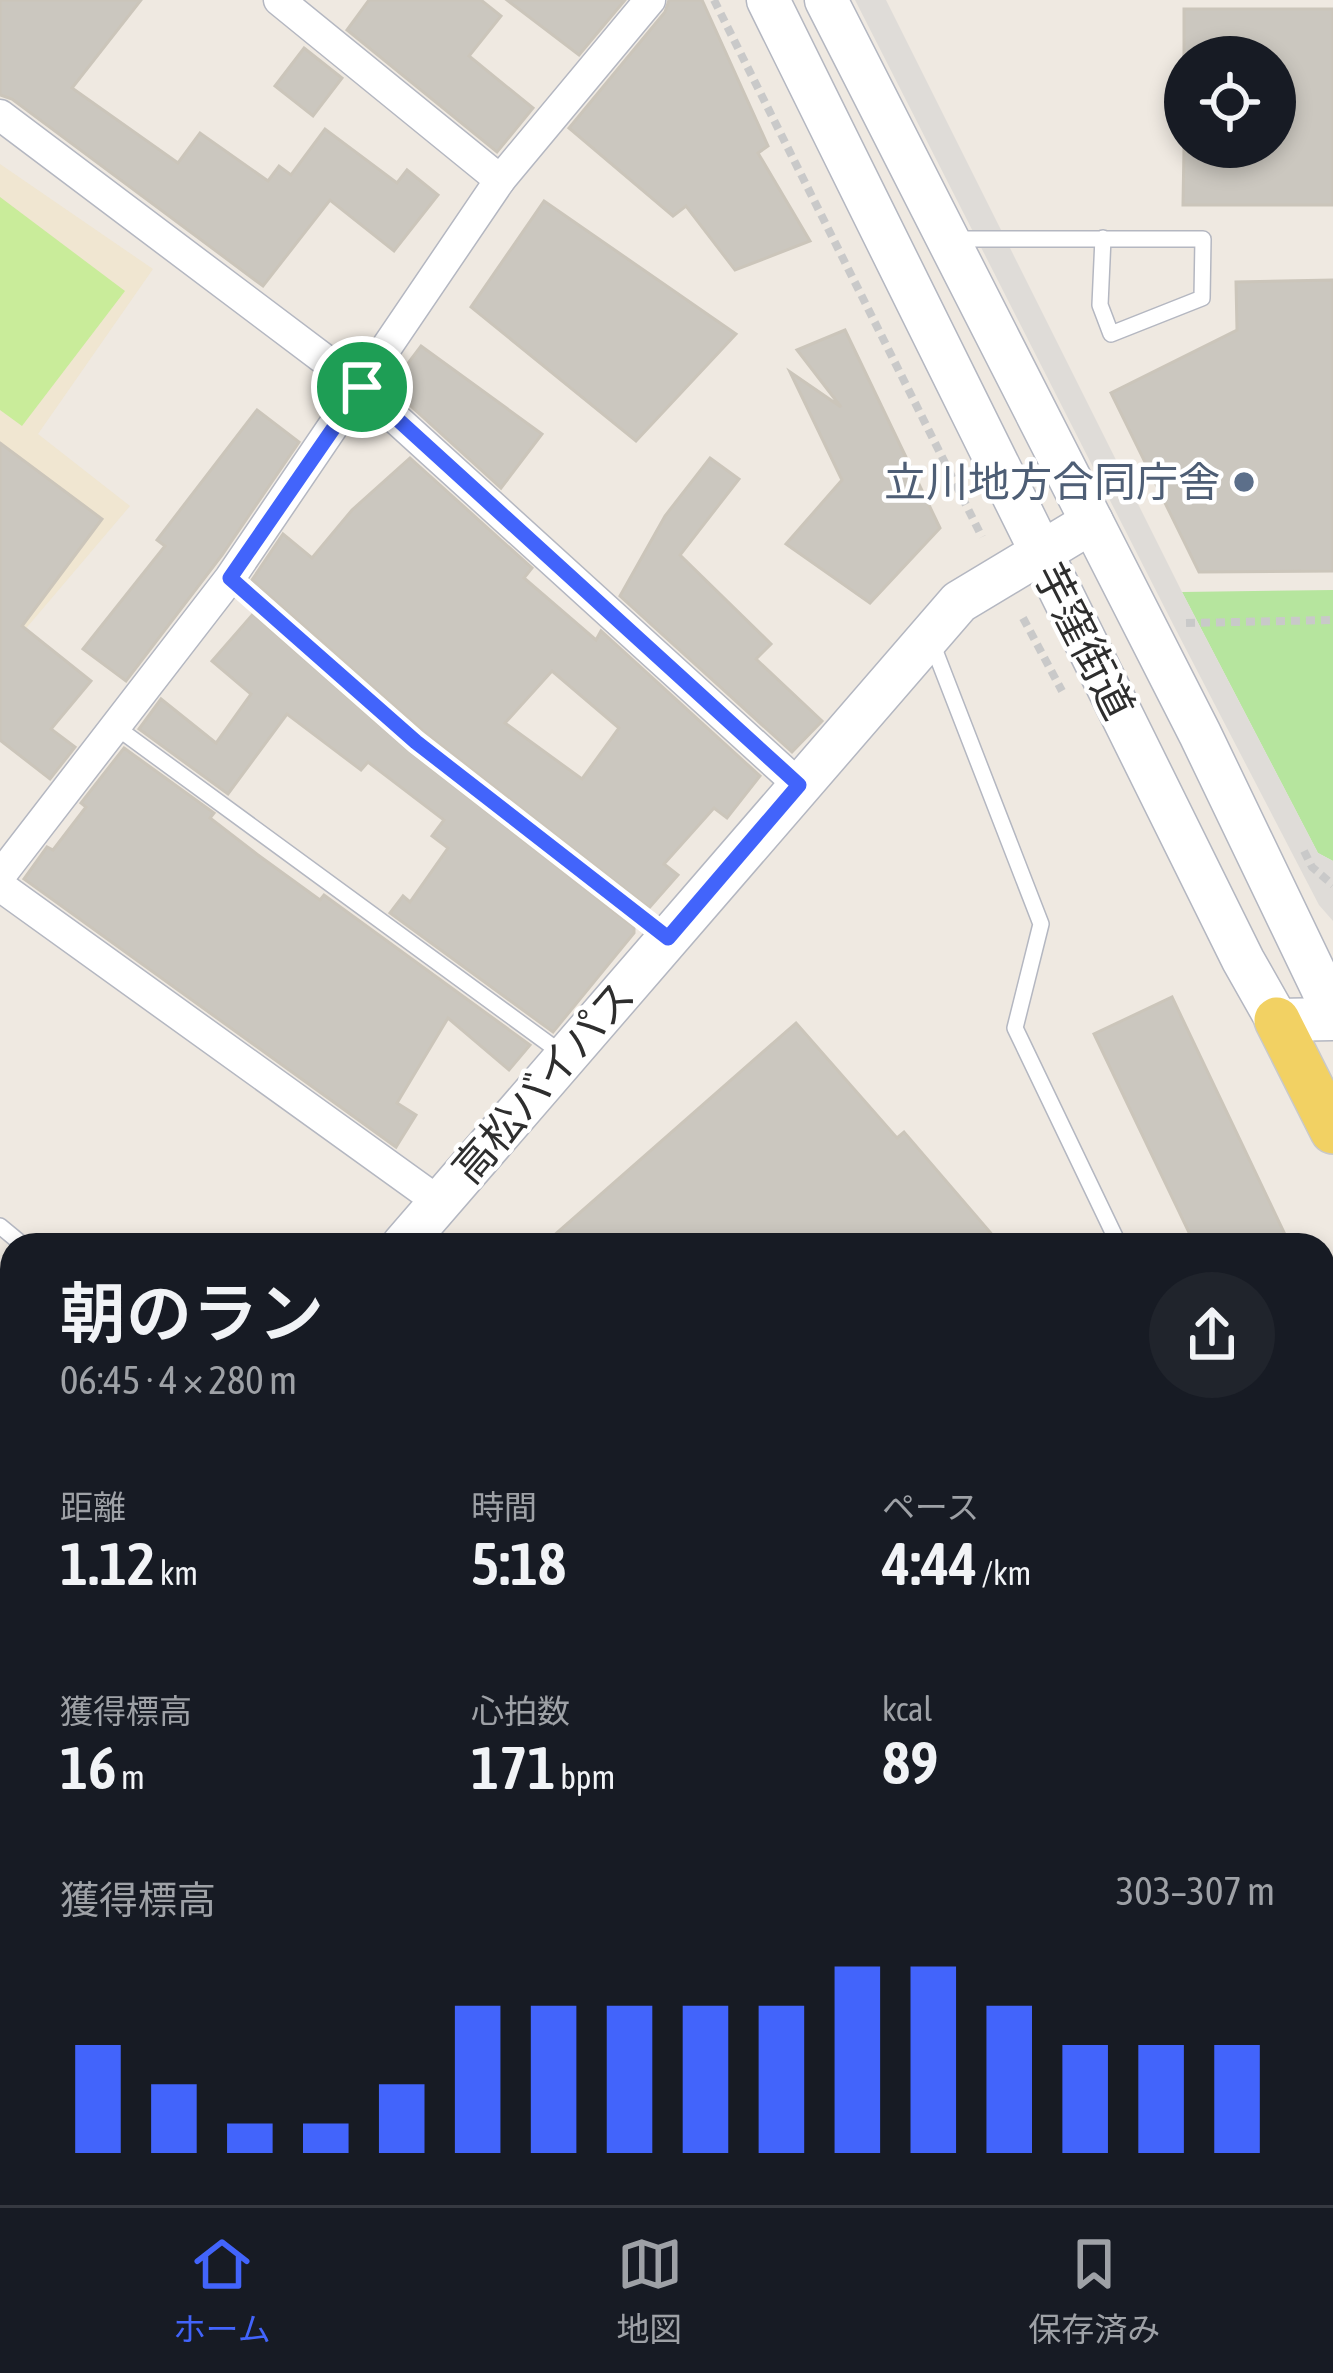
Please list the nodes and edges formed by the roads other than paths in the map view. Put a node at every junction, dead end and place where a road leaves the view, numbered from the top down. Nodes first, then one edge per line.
1 (279, 0) edge
2 (650, 0) edge
3 (768, 0) edge
4 (826, 0) edge
5 (0, 115) edge
6 (500, 180) junction
7 (944, 238) junction
8 (1103, 238) junction
9 (362, 387) junction
10 (1092, 522) junction
11 (1039, 553) junction
12 (230, 578) junction
13 (928, 635) junction
14 (116, 727) junction
15 (799, 785) junction
16 (0, 877) edge
17 (0, 886) edge
18 (668, 938) junction
19 (1322, 958) edge
20 (1243, 960) junction
21 (1333, 1015) edge
22 (1277, 1020) junction
23 (566, 1056) junction
24 (1333, 1131) edge
25 (439, 1202) junction
26 (413, 1233) edge
27 (1113, 1233) edge

1 - 6 street
2 - 6 street
3 - 11 street, 芋窪街道
4 - 7 street, 芋窪街道
5 - 9 street
6 - 9 street
7 - 8 lane
7 - 10 street, 芋窪街道
8 - 8 lane
9 - 12 street
9 - 15 street
10 - 11 street, 高松バイパス
10 - 19 street, 芋窪街道
11 - 13 street, 高松バイパス
11 - 20 street, 芋窪街道
12 - 14 street
12 - 18 lane
13 - 15 street, 高松バイパス
13 - 27 lane
14 - 16 street
14 - 23 lane
15 - 18 street, 高松バイパス
17 - 25 street
18 - 23 street, 高松バイパス
19 - 20 street
19 - 21 street, 芋窪街道
20 - 22 street, 芋窪街道
21 - 22 street
22 - 24 main road
23 - 25 street, 高松バイパス
25 - 26 street, 高松バイパス

